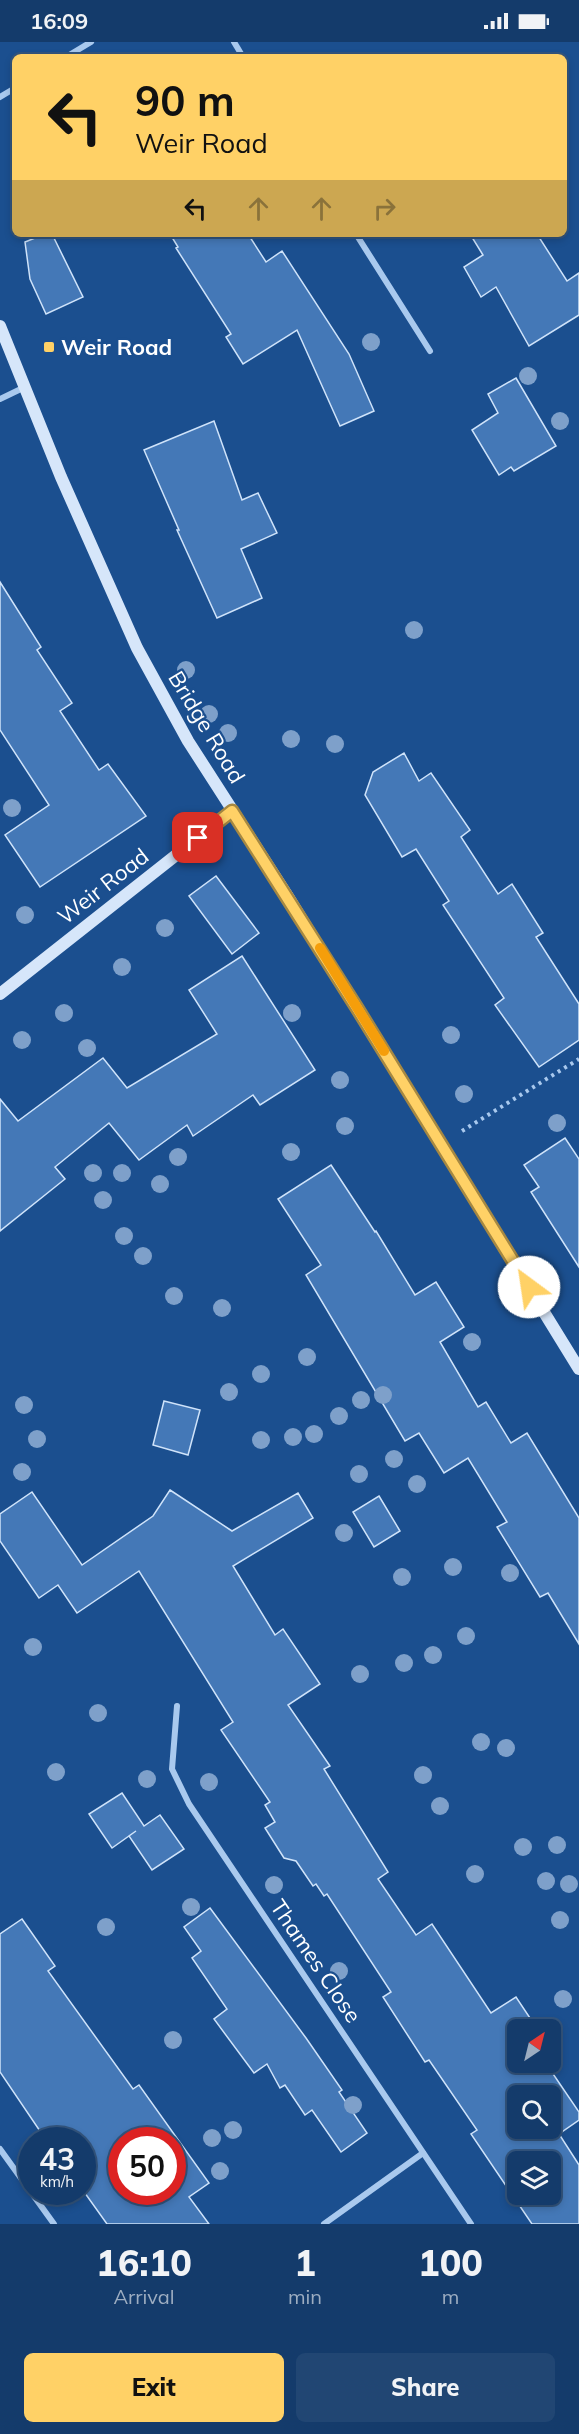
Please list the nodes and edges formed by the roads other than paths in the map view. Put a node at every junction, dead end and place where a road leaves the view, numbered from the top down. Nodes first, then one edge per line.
1 (91, 42) edge
2 (71, 54) edge
3 (358, 237) edge
4 (0, 326) edge
5 (430, 351) dead end
6 (25, 387) junction
7 (0, 399) edge
8 (232, 811) junction
9 (0, 994) edge
10 (579, 1369) edge
11 (177, 1706) dead end
12 (0, 2149) edge
13 (423, 2153) junction
14 (54, 2224) edge
15 (324, 2224) edge
16 (471, 2224) edge

1 - 2 street
3 - 5 street
4 - 6 main road, Bridge Road
6 - 7 street
6 - 8 main road, Bridge Road
8 - 9 main road, Weir Road
8 - 10 main road, Bridge Road
11 - 13 street, Thames Close
12 - 14 street
13 - 15 street
13 - 16 street, Thames Close

